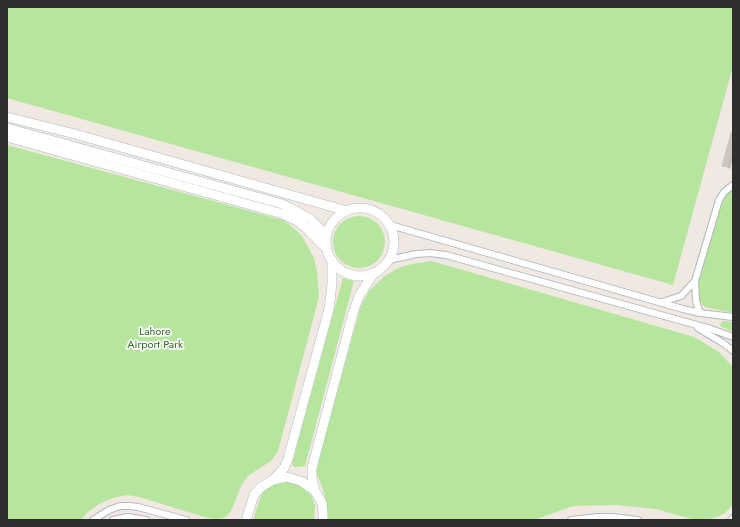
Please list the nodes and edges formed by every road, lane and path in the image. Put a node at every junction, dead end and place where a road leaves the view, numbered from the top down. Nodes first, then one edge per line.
1 (7, 117) edge
2 (7, 128) edge
3 (7, 137) edge
4 (733, 185) edge
5 (347, 211) junction
6 (390, 225) junction
7 (327, 236) junction
8 (327, 249) junction
9 (332, 260) junction
10 (389, 260) junction
11 (374, 273) junction
12 (695, 281) junction
13 (660, 302) junction
14 (700, 313) junction
15 (733, 317) edge
16 (680, 320) junction
17 (733, 337) edge
18 (733, 351) edge
19 (272, 480) junction
20 (315, 491) junction
21 (245, 519) edge
22 (93, 520) edge
23 (113, 520) edge
24 (146, 520) edge
25 (186, 520) edge
26 (323, 520) edge
27 (571, 520) edge
28 (638, 520) edge

1 - 5 street
2 - 7 street
3 - 8 street
4 - 12 street
5 - 6 street
5 - 7 street
6 - 10 street
6 - 13 street
7 - 8 street
8 - 9 street
9 - 11 street
9 - 19 street
10 - 11 street
10 - 16 street
11 - 20 street
12 - 13 street
12 - 14 street
13 - 14 street
14 - 15 street
16 - 17 street
16 - 18 street
19 - 20 street
19 - 21 street
20 - 26 street
22 - 25 street
23 - 24 street
27 - 28 street

